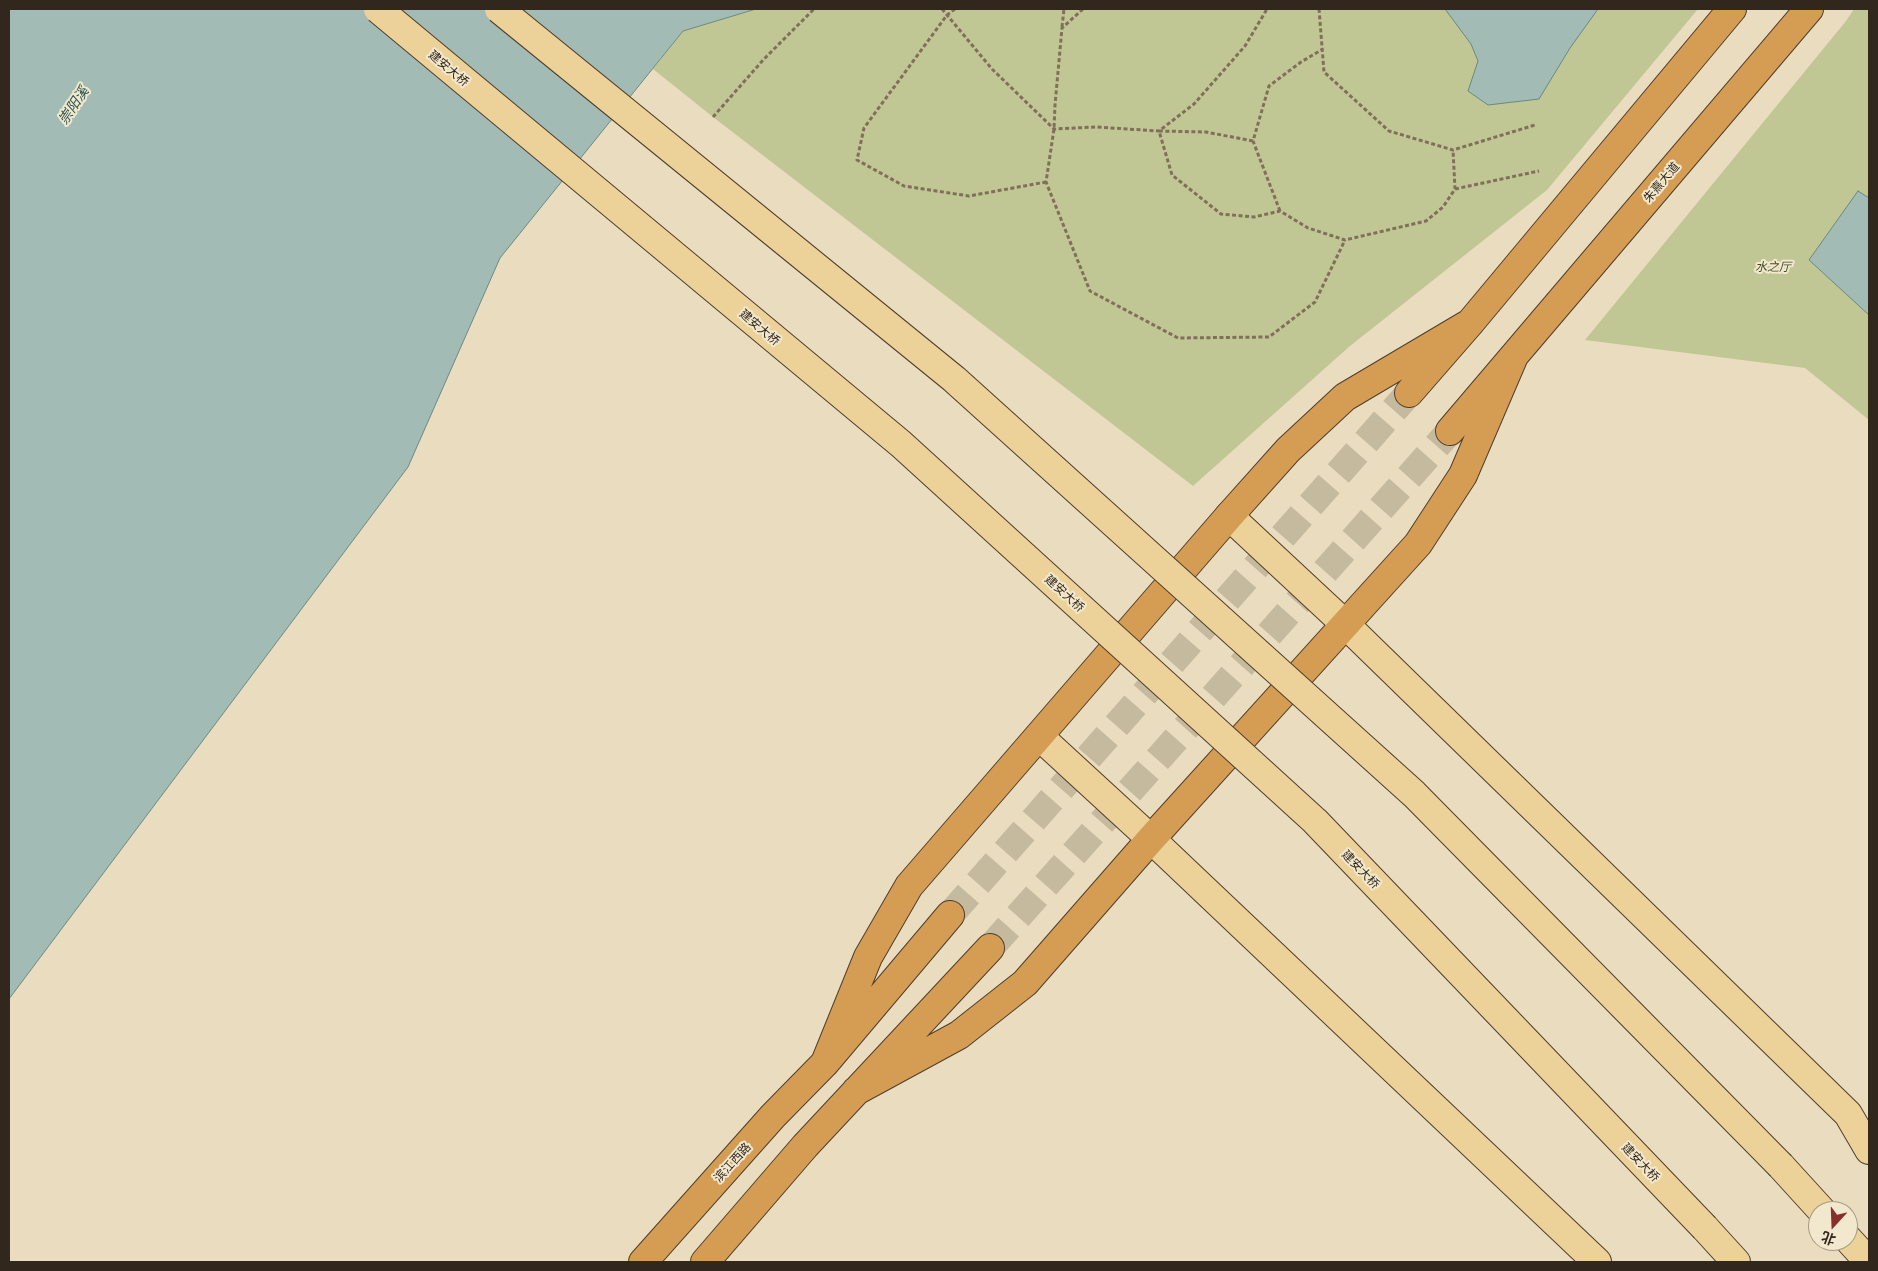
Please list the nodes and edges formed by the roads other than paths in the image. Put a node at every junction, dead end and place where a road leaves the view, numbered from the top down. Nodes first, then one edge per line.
1 (378, 9) edge
2 (499, 9) edge
3 (1732, 9) edge
4 (1809, 9) edge
5 (1470, 323) junction
6 (1514, 356) junction
7 (1409, 393) tunnel mouth
8 (1450, 431) tunnel mouth
9 (1229, 516) junction
10 (1346, 624) junction
11 (1040, 736) junction
12 (1151, 839) junction
13 (950, 915) tunnel mouth
14 (990, 948) tunnel mouth
15 (825, 1064) junction
16 (856, 1092) junction
17 (1869, 1150) edge
18 (1813, 1201) edge
19 (1858, 1250) edge
20 (643, 1262) edge
21 (705, 1262) edge
22 (1597, 1262) edge
23 (1736, 1262) edge
24 (1869, 1262) edge

1 - 23 main road, 建安大桥, bridge
2 - 18 main road, bridge
3 - 5 highway
4 - 6 highway, 朱熹大道
5 - 7 highway
5 - 9 highway
6 - 8 highway, 朱熹大道
6 - 10 highway
9 - 10 main road
9 - 11 highway
10 - 12 highway
10 - 17 main road
11 - 12 main road
11 - 15 highway
12 - 16 highway
12 - 22 main road
13 - 15 highway, 滨江西路
14 - 16 highway
15 - 16 highway
15 - 20 highway, 滨江西路
16 - 21 highway
19 - 24 main road

